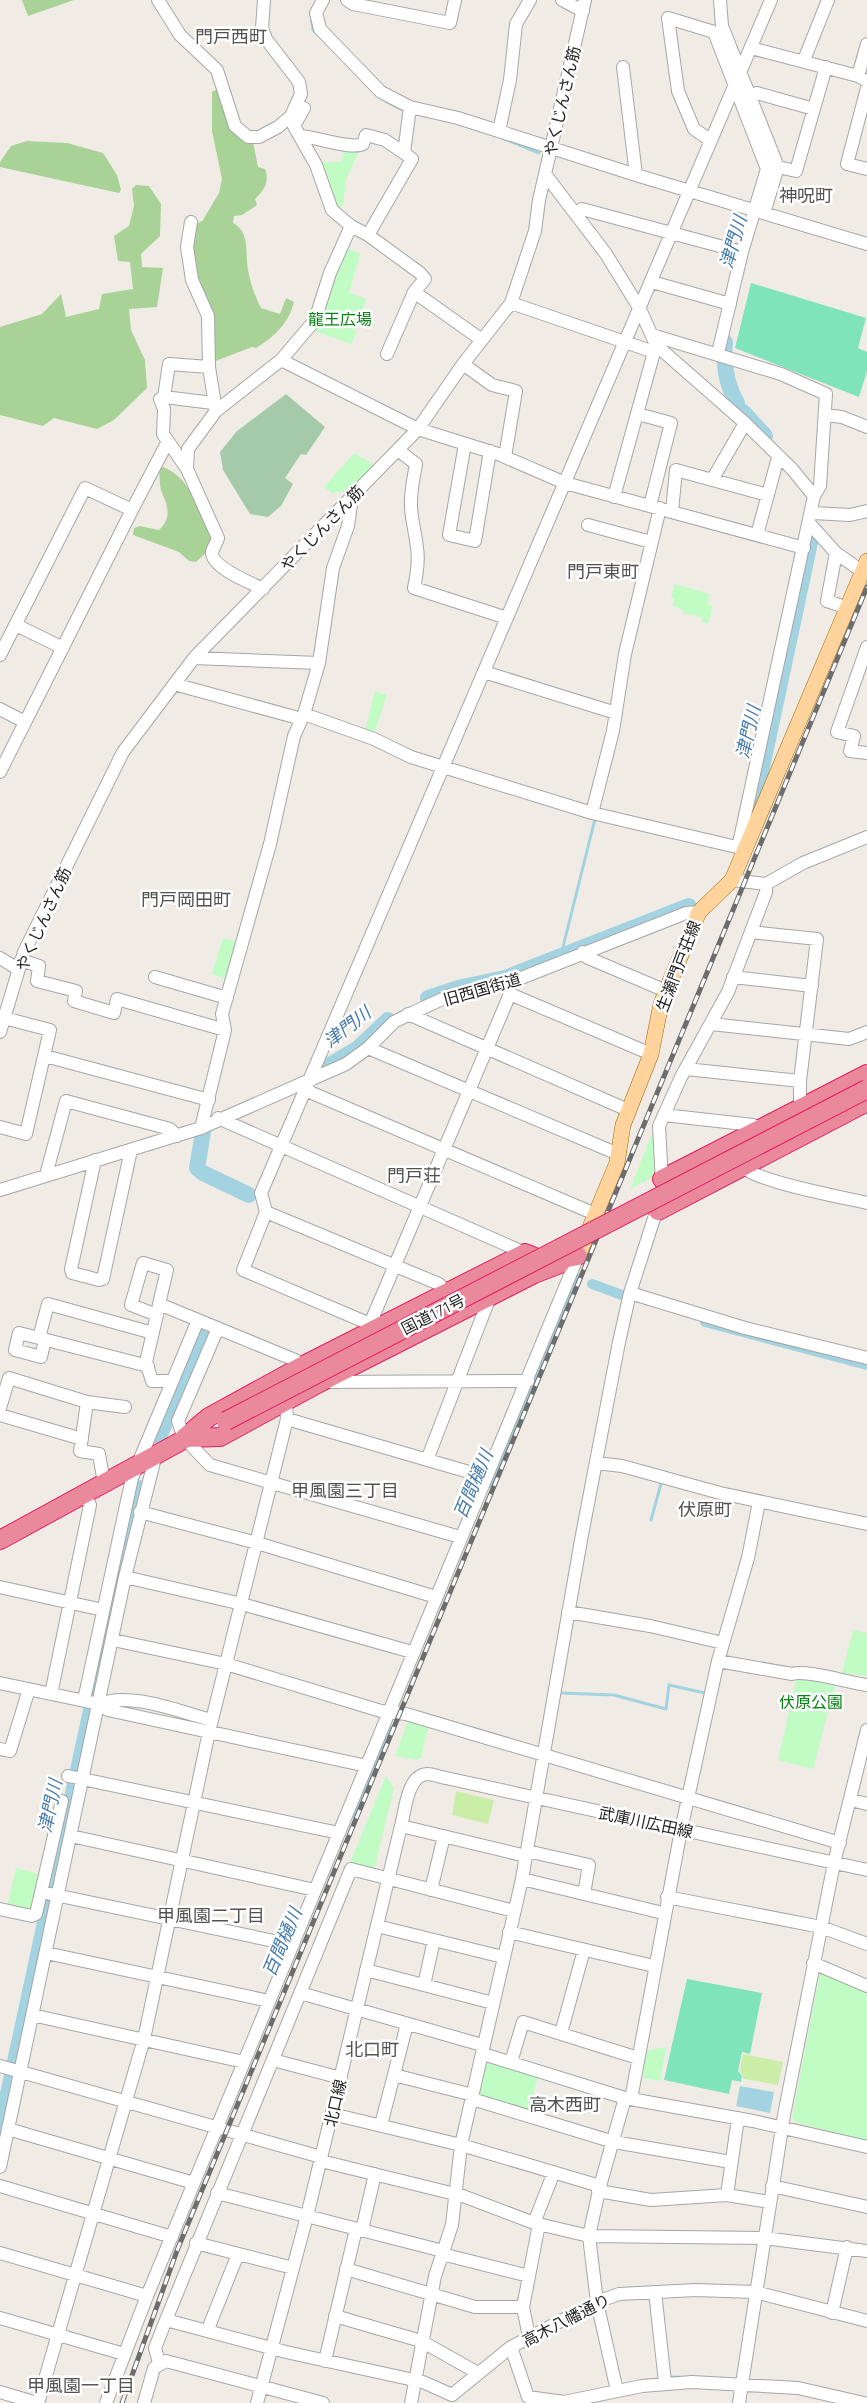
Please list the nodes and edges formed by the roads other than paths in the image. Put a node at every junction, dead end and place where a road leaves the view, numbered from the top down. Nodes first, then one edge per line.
1 (158, 0) edge
2 (264, 0) edge
3 (323, 0) edge
4 (347, 0) edge
5 (455, 0) edge
6 (530, 0) edge
7 (562, 0) edge
8 (720, 0) edge
9 (771, 0) edge
10 (828, 0) edge
11 (584, 5) edge
12 (867, 44) edge
13 (751, 48) junction
14 (804, 60) junction
15 (623, 67) dead end
16 (826, 67) junction
17 (740, 72) junction
18 (863, 78) edge
19 (299, 82) junction
20 (734, 86) junction
21 (867, 88) edge
22 (749, 95) junction
23 (410, 108) junction
24 (814, 109) junction
25 (499, 131) junction
26 (300, 136) junction
27 (710, 140) junction
28 (551, 149) junction
29 (404, 153) junction
30 (778, 167) junction
31 (867, 169) edge
32 (545, 174) junction
33 (636, 175) junction
34 (689, 190) junction
35 (759, 212) junction
36 (575, 214) junction
37 (191, 222) dead end
38 (351, 226) junction
39 (672, 232) junction
40 (368, 235) junction
41 (867, 244) edge
42 (742, 252) junction
43 (652, 282) junction
44 (414, 292) junction
45 (511, 303) junction
46 (730, 304) junction
47 (640, 309) junction
48 (482, 340) junction
49 (627, 340) junction
50 (654, 344) junction
51 (387, 354) dead end
52 (722, 354) junction
53 (281, 360) junction
54 (463, 364) junction
55 (208, 367) junction
56 (164, 397) junction
57 (215, 407) junction
58 (638, 414) junction
59 (825, 415) junction
60 (745, 423) junction
61 (867, 427) edge
62 (418, 429) junction
63 (167, 443) junction
64 (465, 444) junction
65 (398, 450) junction
66 (490, 451) junction
67 (505, 457) junction
68 (781, 458) junction
69 (187, 469) junction
70 (712, 480) junction
71 (565, 483) junction
72 (768, 495) junction
73 (814, 496) junction
74 (352, 497) junction
75 (615, 497) junction
76 (661, 508) junction
77 (132, 510) junction
78 (867, 511) edge
79 (811, 519) junction
80 (588, 525) dead end
81 (757, 535) junction
82 (651, 542) junction
83 (804, 548) junction
84 (836, 553) junction
85 (865, 566) edge
86 (263, 589) junction
87 (848, 608) junction
88 (507, 618) junction
89 (16, 625) junction
90 (867, 647) edge
91 (63, 648) junction
92 (0, 656) edge
93 (194, 658) junction
94 (319, 663) junction
95 (484, 672) junction
96 (174, 684) junction
97 (0, 709) edge
98 (616, 712) junction
99 (303, 716) junction
100 (25, 722) junction
101 (867, 753) edge
102 (443, 768) junction
103 (0, 772) edge
104 (592, 813) junction
105 (867, 837) edge
106 (742, 849) junction
107 (732, 880) junction
108 (766, 884) junction
109 (699, 912) junction
110 (751, 932) junction
111 (583, 952) junction
112 (0, 958) edge
113 (20, 965) junction
114 (155, 976) dead end
115 (733, 978) junction
116 (812, 986) junction
117 (508, 989) junction
118 (666, 991) junction
119 (227, 998) junction
120 (408, 1014) junction
121 (3, 1015) edge
122 (711, 1024) junction
123 (225, 1030) junction
124 (0, 1032) edge
125 (867, 1032) edge
126 (807, 1034) junction
127 (368, 1048) junction
128 (487, 1049) junction
129 (651, 1054) junction
130 (45, 1056) junction
131 (686, 1069) junction
132 (867, 1074) edge
133 (312, 1078) junction
134 (800, 1081) junction
135 (867, 1089) edge
136 (305, 1090) junction
137 (469, 1091) junction
138 (209, 1100) junction
139 (867, 1102) edge
140 (800, 1108) junction
141 (628, 1110) junction
142 (664, 1115) junction
143 (218, 1118) junction
144 (0, 1127) edge
145 (201, 1128) junction
146 (760, 1128) junction
147 (177, 1136) junction
148 (729, 1144) junction
149 (282, 1147) junction
150 (444, 1149) junction
151 (131, 1150) junction
152 (618, 1154) junction
153 (95, 1160) junction
154 (741, 1167) junction
155 (46, 1175) junction
156 (662, 1179) junction
157 (0, 1190) edge
158 (867, 1203) edge
159 (420, 1208) junction
160 (658, 1211) junction
161 (266, 1212) junction
162 (595, 1214) junction
163 (578, 1256) junction
164 (532, 1262) junction
165 (394, 1267) junction
166 (484, 1274) junction
167 (447, 1293) junction
168 (630, 1293) junction
169 (492, 1296) junction
170 (208, 1324) junction
171 (372, 1328) junction
172 (153, 1333) junction
173 (861, 1360) edge
174 (148, 1366) junction
175 (302, 1366) junction
176 (172, 1381) junction
177 (528, 1381) junction
178 (321, 1382) junction
179 (459, 1382) junction
180 (87, 1402) junction
181 (125, 1407) dead end
182 (0, 1408) edge
183 (286, 1412) junction
184 (0, 1415) edge
185 (184, 1438) junction
186 (82, 1439) junction
187 (156, 1454) junction
188 (427, 1460) junction
189 (596, 1463) junction
190 (135, 1466) junction
191 (486, 1477) junction
192 (272, 1481) junction
193 (105, 1483) junction
194 (85, 1494) junction
195 (759, 1502) junction
196 (140, 1512) junction
197 (867, 1524) edge
198 (460, 1537) junction
199 (0, 1540) edge
200 (257, 1543) junction
201 (125, 1577) junction
202 (0, 1587) edge
203 (436, 1597) junction
204 (70, 1603) junction
205 (242, 1604) junction
206 (103, 1610) junction
207 (568, 1612) junction
208 (113, 1640) junction
209 (723, 1643) junction
210 (412, 1652) junction
211 (718, 1660) junction
212 (226, 1664) junction
213 (0, 1683) edge
214 (867, 1685) edge
215 (29, 1689) junction
216 (51, 1694) junction
217 (91, 1702) junction
218 (390, 1711) junction
219 (211, 1726) junction
220 (867, 1730) edge
221 (0, 1749) edge
222 (865, 1751) edge
223 (542, 1754) junction
224 (367, 1767) junction
225 (426, 1774) joint
226 (68, 1776) dead end
227 (83, 1779) junction
228 (534, 1798) junction
229 (688, 1799) junction
230 (851, 1800) junction
231 (62, 1801) dead end
232 (194, 1802) junction
233 (867, 1804) edge
234 (401, 1826) junction
235 (681, 1830) junction
236 (339, 1833) junction
237 (71, 1836) junction
238 (444, 1836) junction
239 (840, 1844) junction
240 (526, 1853) junction
241 (182, 1860) junction
242 (834, 1863) junction
243 (867, 1870) edge
244 (388, 1879) junction
245 (522, 1879) junction
246 (315, 1890) junction
247 (431, 1890) junction
248 (50, 1894) junction
249 (584, 1894) junction
250 (667, 1896) junction
251 (0, 1909) edge
252 (514, 1911) junction
253 (663, 1913) junction
254 (170, 1919) junction
255 (377, 1926) junction
256 (821, 1927) junction
257 (509, 1932) junction
258 (434, 1940) junction
259 (867, 1944) edge
260 (293, 1945) junction
261 (584, 1950) junction
262 (46, 1953) junction
263 (503, 1957) junction
264 (813, 1963) junction
265 (654, 1966) junction
266 (366, 1970) junction
267 (157, 1976) junction
268 (424, 1985) junction
269 (867, 1986) edge
270 (300, 1993) junction
271 (269, 2001) junction
272 (493, 2003) junction
273 (357, 2007) junction
274 (32, 2015) junction
275 (406, 2024) junction
276 (561, 2033) junction
277 (144, 2039) junction
278 (483, 2050) junction
279 (638, 2058) junction
280 (273, 2060) junction
281 (244, 2062) junction
282 (511, 2062) junction
283 (11, 2069) edge
284 (394, 2075) junction
285 (340, 2078) junction
286 (472, 2097) junction
287 (628, 2098) junction
288 (126, 2103) junction
289 (332, 2114) junction
290 (738, 2118) junction
291 (381, 2125) junction
292 (782, 2127) junction
293 (8, 2129) junction
294 (217, 2130) junction
295 (242, 2137) junction
296 (614, 2142) junction
297 (461, 2145) junction
298 (867, 2147) edge
299 (110, 2158) junction
300 (321, 2159) junction
301 (731, 2162) junction
302 (0, 2167) edge
303 (554, 2172) junction
304 (375, 2174) junction
305 (194, 2183) junction
306 (0, 2186) edge
307 (772, 2186) junction
308 (599, 2188) junction
309 (218, 2193) junction
310 (456, 2195) junction
311 (726, 2195) junction
312 (769, 2202) junction
313 (867, 2207) edge
314 (93, 2213) junction
315 (307, 2216) junction
316 (536, 2224) junction
317 (359, 2229) junction
318 (589, 2236) junction
319 (172, 2237) junction
320 (764, 2238) junction
321 (196, 2243) junction
322 (847, 2247) junction
323 (867, 2251) edge
324 (442, 2252) junction
325 (0, 2253) edge
326 (238, 2254) junction
327 (293, 2268) junction
328 (346, 2269) junction
329 (76, 2274) junction
330 (529, 2276) junction
331 (655, 2292) junction
332 (755, 2292) junction
333 (431, 2294) junction
334 (147, 2296) junction
335 (597, 2302) junction
336 (522, 2307) junction
337 (832, 2313) junction
338 (335, 2316) junction
339 (0, 2318) edge
340 (166, 2320) junction
341 (867, 2321) edge
342 (208, 2329) junction
343 (58, 2335) junction
344 (529, 2337) junction
345 (421, 2341) junction
346 (272, 2346) junction
347 (511, 2348) junction
348 (124, 2354) junction
349 (325, 2361) junction
350 (159, 2363) junction
351 (478, 2373) junction
352 (415, 2381) junction
353 (665, 2382) junction
354 (261, 2385) junction
355 (741, 2385) junction
356 (617, 2391) junction
357 (0, 2392) edge
358 (834, 2400) edge
359 (563, 2402) edge
360 (37, 2403) edge
361 (106, 2403) edge
362 (144, 2403) edge
363 (257, 2403) edge
364 (323, 2403) edge
365 (411, 2403) edge
366 (739, 2403) edge
367 (864, 2403) edge

1 - 19 street
2 - 19 street
3 - 23 street
4 - 5 street
6 - 25 street
7 - 11 street
8 - 17 street
9 - 13 street
10 - 14 street
11 - 28 street, やくじんさん筋
12 - 18 street
13 - 14 street
13 - 17 street
14 - 16 street
15 - 33 street
16 - 18 street
16 - 24 street
17 - 20 street
17 - 22 street
19 - 26 street
20 - 27 street
20 - 27 street
20 - 35 street
21 - 31 street
22 - 24 street
22 - 30 street
23 - 25 street
23 - 29 street
24 - 30 street
25 - 28 street
26 - 29 street
26 - 38 street
27 - 34 street
28 - 32 street, やくじんさん筋
28 - 33 street
29 - 40 street
30 - 35 street
32 - 36 street
32 - 45 street, やくじんさん筋
33 - 34 street
34 - 35 street
34 - 39 street
35 - 41 street
35 - 42 street
36 - 39 street
36 - 47 street
37 - 55 street
38 - 40 street
38 - 53 street
39 - 42 street
39 - 43 street
40 - 44 street
42 - 46 street
43 - 46 street
43 - 47 street
44 - 48 street
44 - 51 street
45 - 48 street, やくじんさん筋
45 - 49 street
46 - 52 street
47 - 49 street
47 - 50 street
48 - 54 street, やくじんさん筋
49 - 50 street
49 - 71 street
50 - 52 street
50 - 58 street
50 - 60 street
52 - 59 street
53 - 57 street
53 - 62 street
54 - 62 street, やくじんさん筋
54 - 67 street
55 - 56 street
55 - 57 street
56 - 57 street
56 - 63 street
57 - 69 street
58 - 75 street
58 - 76 street
59 - 61 street
59 - 73 street
60 - 68 street
60 - 70 street
62 - 64 street
62 - 65 street, やくじんさん筋
63 - 69 street
63 - 77 street
64 - 66 street
64 - 66 street
65 - 74 street, やくじんさん筋
65 - 88 street
66 - 67 street
67 - 71 street
68 - 72 street
68 - 73 street
69 - 86 street
70 - 72 street
70 - 76 street
71 - 75 street
71 - 88 street
72 - 81 street
73 - 79 street
74 - 86 street, やくじんさん筋
74 - 94 street
75 - 76 street
76 - 81 street
76 - 82 street
77 - 89 street
77 - 91 street
78 - 79 street
79 - 83 street
79 - 84 street
80 - 82 street
81 - 83 street
82 - 98 street
83 - 106 street
84 - 85 street
84 - 87 street
85 - 87 main road, 生瀬門戸荘線
86 - 93 street, やくじんさん筋
87 - 106 main road, 生瀬門戸荘線
88 - 95 street
89 - 91 street
89 - 92 street
90 - 101 street
91 - 100 street
93 - 94 street
93 - 96 street, やくじんさん筋
94 - 99 street
95 - 98 street
95 - 102 street
96 - 99 street
96 - 113 street, やくじんさん筋
97 - 100 street
98 - 104 street
99 - 102 street
99 - 119 street
100 - 103 street
102 - 104 street
102 - 133 street
104 - 106 street
105 - 108 street
106 - 107 main road, 生瀬門戸荘線
107 - 108 street
107 - 109 main road, 生瀬門戸荘線
108 - 110 street
109 - 111 street, 旧西国街道
109 - 118 main road, 生瀬門戸荘線
110 - 115 street
110 - 116 street
111 - 117 street, 旧西国街道
111 - 118 street
112 - 113 street
113 - 121 street, やくじんさん筋
113 - 123 street
114 - 119 street
115 - 116 street
115 - 122 street
116 - 126 street
117 - 120 street, 旧西国街道
117 - 128 street
117 - 129 street
118 - 129 main road, 生瀬門戸荘線
119 - 123 street
120 - 127 street, 旧西国街道
120 - 128 street
121 - 124 street, やくじんさん筋
121 - 130 street
122 - 126 street
122 - 131 street
123 - 138 street
125 - 126 street
126 - 134 street
127 - 133 street, 旧西国街道
127 - 137 street
128 - 137 street
128 - 141 street
129 - 141 main road, 生瀬門戸荘線
130 - 138 street
130 - 144 street
131 - 134 street
131 - 142 street
132 - 140 highway
133 - 136 street
133 - 143 street, 旧西国街道
134 - 140 street
135 - 185 highway, 国道171号, bridge
136 - 149 street
136 - 150 street
137 - 150 street
137 - 152 street
138 - 145 street
139 - 154 highway
140 - 146 highway
141 - 152 main road, 生瀬門戸荘線
142 - 146 street
142 - 156 street
143 - 145 street, 旧西国街道
143 - 149 street
145 - 147 street
146 - 148 highway
147 - 151 street
147 - 155 street
148 - 154 street
148 - 156 highway
149 - 159 street
149 - 161 street
150 - 159 street
150 - 162 street
151 - 153 street
151 - 153 street
152 - 162 main road, 生瀬門戸荘線
153 - 155 street
154 - 158 street
154 - 160 highway
155 - 157 street
156 - 160 street
159 - 164 street
159 - 165 street
160 - 168 street
161 - 165 street
161 - 171 street
162 - 163 main road, 生瀬門戸荘線
163 - 164 highway
163 - 177 street
164 - 166 highway
164 - 169 highway
165 - 167 street
165 - 171 street
166 - 167 highway
166 - 169 street
167 - 171 highway
168 - 173 street
168 - 189 street
169 - 178 highway
169 - 179 street
170 - 172 street
170 - 175 street
170 - 176 street
170 - 185 street
171 - 175 highway
172 - 174 street
172 - 174 street
174 - 176 street
175 - 185 highway
176 - 190 street
177 - 179 street
177 - 191 street
178 - 179 street
178 - 183 highway
179 - 188 street
180 - 181 street
180 - 182 street
180 - 186 street
183 - 185 highway
183 - 188 street
183 - 192 street
184 - 186 street
185 - 187 highway, 国道171号
185 - 192 street
186 - 193 street
187 - 190 highway, 国道171号
187 - 196 street
188 - 191 street
189 - 195 street
189 - 207 street
190 - 193 highway, 国道171号
190 - 206 street
191 - 198 street
192 - 198 street
192 - 200 street
193 - 194 highway, 国道171号
194 - 199 highway, 国道171号
194 - 204 street
195 - 197 street
195 - 209 street
196 - 200 street
196 - 201 street
198 - 203 street
200 - 203 street
200 - 205 street
201 - 205 street
201 - 208 street
202 - 204 street
203 - 210 street
204 - 206 street
204 - 216 street
205 - 210 street
205 - 212 street
206 - 217 street
207 - 209 street
207 - 223 street
208 - 212 street
208 - 217 street
209 - 211 street
210 - 218 street
211 - 214 street
211 - 229 street
212 - 218 street
212 - 219 street
213 - 215 street
215 - 216 street
215 - 221 street
216 - 217 street
217 - 219 street
217 - 227 street
218 - 223 street
218 - 224 street
219 - 224 street
219 - 232 street
220 - 222 street
222 - 230 street
223 - 228 street
223 - 229 street
224 - 236 street
225 - 228 street, 武庫川広田線
225 - 234 street, 北口線
226 - 227 street
227 - 232 street
227 - 237 street
228 - 235 street, 武庫川広田線
228 - 240 street
229 - 235 street
229 - 239 street
230 - 233 street
230 - 239 street
231 - 248 street
232 - 236 street
232 - 241 street
234 - 238 street
234 - 244 street, 北口線
235 - 242 street, 武庫川広田線
235 - 250 street
236 - 246 street
237 - 241 street
237 - 248 street
238 - 240 street
238 - 247 street
239 - 242 street
240 - 245 street
240 - 249 street
241 - 246 street
241 - 254 street
242 - 243 street, 武庫川広田線
242 - 256 street
244 - 247 street
244 - 255 street, 北口線
244 - 270 street
245 - 249 street
245 - 252 street
246 - 260 street
247 - 252 street
248 - 251 street
248 - 254 street
248 - 262 street
249 - 253 street
250 - 253 street
250 - 256 street
252 - 257 street
253 - 265 street
254 - 260 street
254 - 267 street
255 - 258 street
255 - 266 street, 北口線
256 - 259 street
256 - 264 street
257 - 261 street
257 - 263 street
258 - 263 street
258 - 268 street
260 - 271 street
261 - 265 street
261 - 276 street
262 - 267 street
262 - 274 street
263 - 272 street
264 - 269 street
264 - 292 street
265 - 279 street
266 - 268 street
266 - 273 street, 北口線
267 - 271 street
267 - 277 street
268 - 272 street
270 - 273 street
270 - 280 street
271 - 281 street
272 - 278 street
273 - 275 street
273 - 285 street, 北口線
274 - 277 street
274 - 283 street
275 - 278 street
275 - 284 street
276 - 279 street
276 - 282 street
277 - 281 street
277 - 288 street
278 - 282 street
278 - 286 street
279 - 287 street
280 - 285 street
280 - 295 street
281 - 294 street
282 - 287 street
283 - 288 street
283 - 293 street
284 - 286 street
284 - 291 street
285 - 289 street, 北口線
286 - 296 street
286 - 297 street
287 - 290 street
287 - 296 street
288 - 294 street
288 - 299 street
289 - 291 street
289 - 300 street, 北口線
290 - 292 street
290 - 301 street
291 - 297 street
292 - 298 street
292 - 307 street
293 - 299 street
293 - 302 street
294 - 295 street
294 - 305 street
295 - 300 street
295 - 309 street
296 - 301 street
296 - 308 street
297 - 303 street
297 - 310 street
299 - 305 street
299 - 314 street
300 - 304 street
300 - 315 street, 北口線
301 - 311 street
303 - 308 street
303 - 316 street
304 - 310 street
304 - 317 street
305 - 319 street
306 - 314 street
307 - 312 street
307 - 313 street
308 - 311 street
308 - 318 street
309 - 315 street
309 - 321 street
310 - 316 street
310 - 324 street
311 - 312 street
312 - 320 street
314 - 319 street
314 - 329 street
315 - 317 street
315 - 327 street, 北口線
316 - 318 street
316 - 330 street
317 - 324 street
317 - 328 street
318 - 320 street
318 - 335 street
319 - 334 street
320 - 322 street
320 - 332 street
321 - 326 street
321 - 340 street
322 - 323 street
322 - 337 street
324 - 330 street
324 - 333 street
325 - 329 street
326 - 327 street
326 - 342 street
327 - 346 street, 北口線
328 - 333 street
328 - 338 street
329 - 334 street
329 - 343 street
330 - 336 street
331 - 332 street, 高木八幡通り
331 - 335 street, 高木八幡通り
331 - 353 street
332 - 337 street, 高木八幡通り
332 - 355 street
333 - 336 street
333 - 345 street
334 - 348 street
335 - 344 street, 高木八幡通り
335 - 356 street
336 - 344 street
337 - 341 street
338 - 345 street
338 - 349 street
339 - 343 street
340 - 342 street
340 - 350 street
342 - 346 street
343 - 348 street
343 - 360 street
344 - 347 street, 高木八幡通り
345 - 351 street
345 - 352 street
346 - 349 street
346 - 354 street, 北口線
347 - 351 street, 高木八幡通り
347 - 359 street
348 - 361 street
349 - 352 street
350 - 354 street
350 - 362 street
351 - 352 street, 高木八幡通り
352 - 365 street
353 - 355 street
353 - 356 street
354 - 363 street, 北口線
354 - 364 street
355 - 358 street
355 - 366 street
356 - 359 street
357 - 360 street
358 - 367 street

